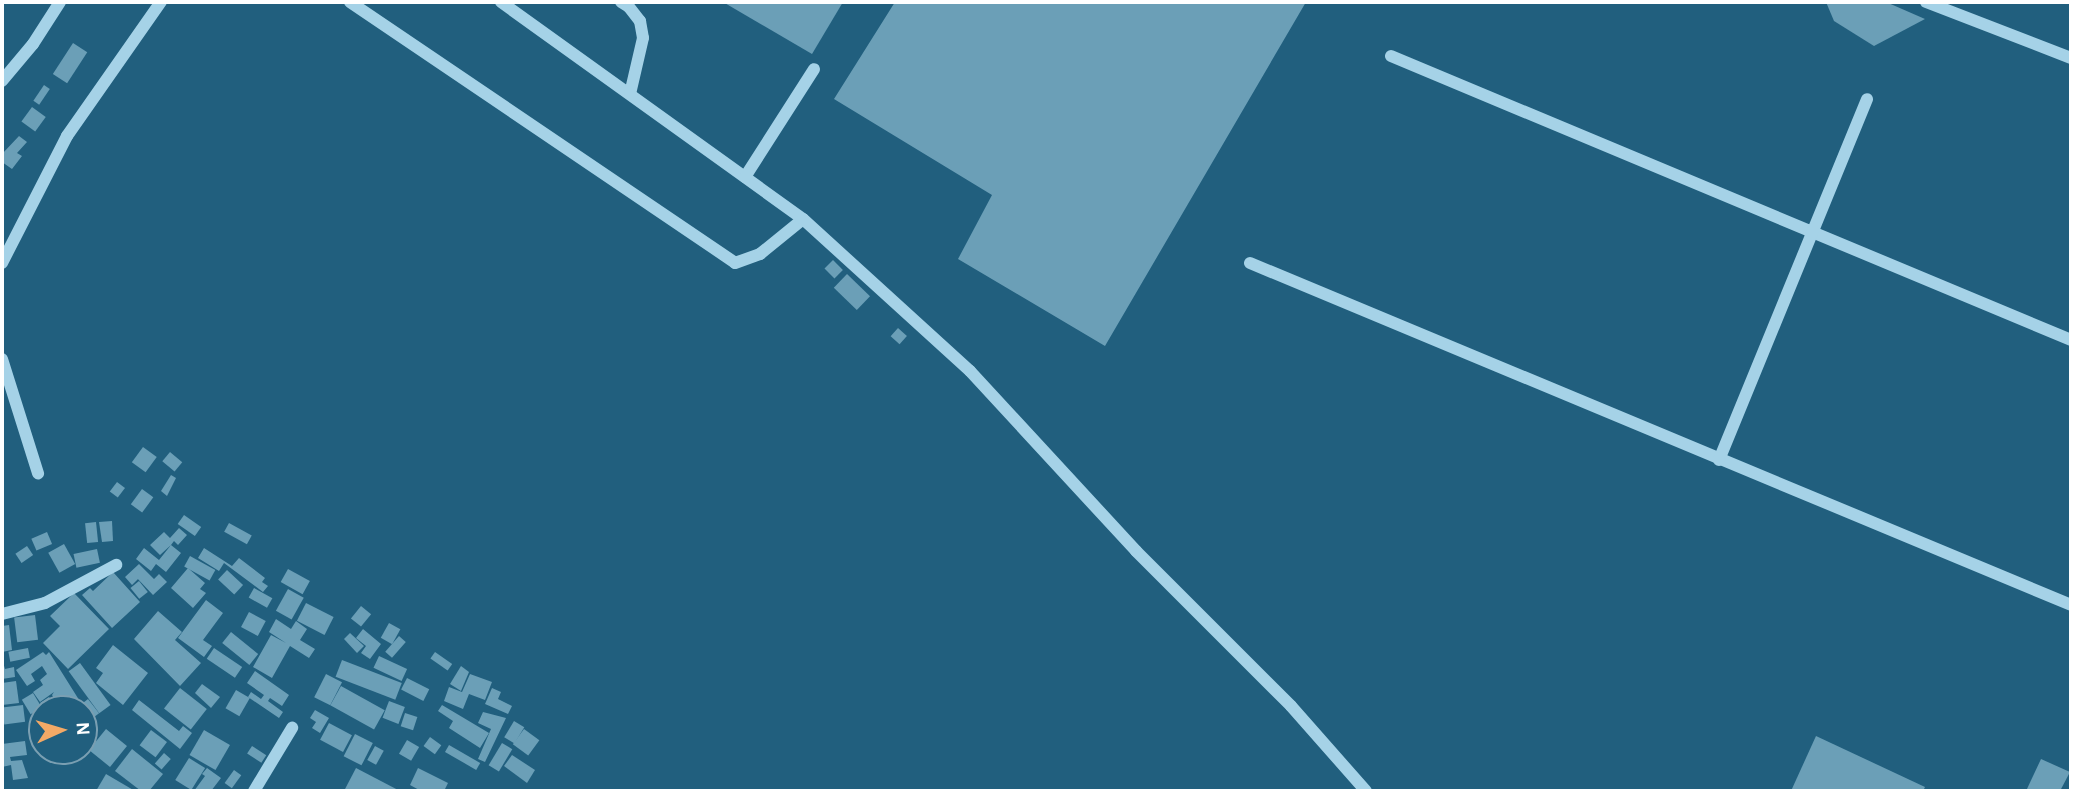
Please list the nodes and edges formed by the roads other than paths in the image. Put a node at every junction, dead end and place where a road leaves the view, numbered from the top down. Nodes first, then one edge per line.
1 (60, 2) edge
2 (161, 2) edge
3 (350, 2) edge
4 (501, 2) edge
5 (621, 2) edge
6 (1926, 2) edge
7 (1391, 56) dead end
8 (2071, 58) edge
9 (814, 69) dead end
10 (2, 81) edge
11 (630, 94) junction
12 (1867, 99) dead end
13 (745, 177) junction
14 (803, 219) junction
15 (1810, 232) junction
16 (2, 263) edge
17 (1250, 263) dead end
18 (2071, 340) edge
19 (2, 359) edge
20 (1719, 460) junction
21 (38, 473) dead end
22 (116, 565) dead end
23 (2071, 605) edge
24 (2, 614) edge
25 (292, 728) dead end
26 (254, 791) edge
27 (1366, 791) edge

1 - 10 street
2 - 16 street
3 - 14 street
4 - 11 street
5 - 11 street
6 - 8 street
7 - 15 street
9 - 13 street
11 - 13 street
12 - 15 street
13 - 14 street
14 - 27 street
15 - 18 street
15 - 20 street
17 - 20 street
19 - 21 street
20 - 23 street
22 - 24 street
25 - 26 street

